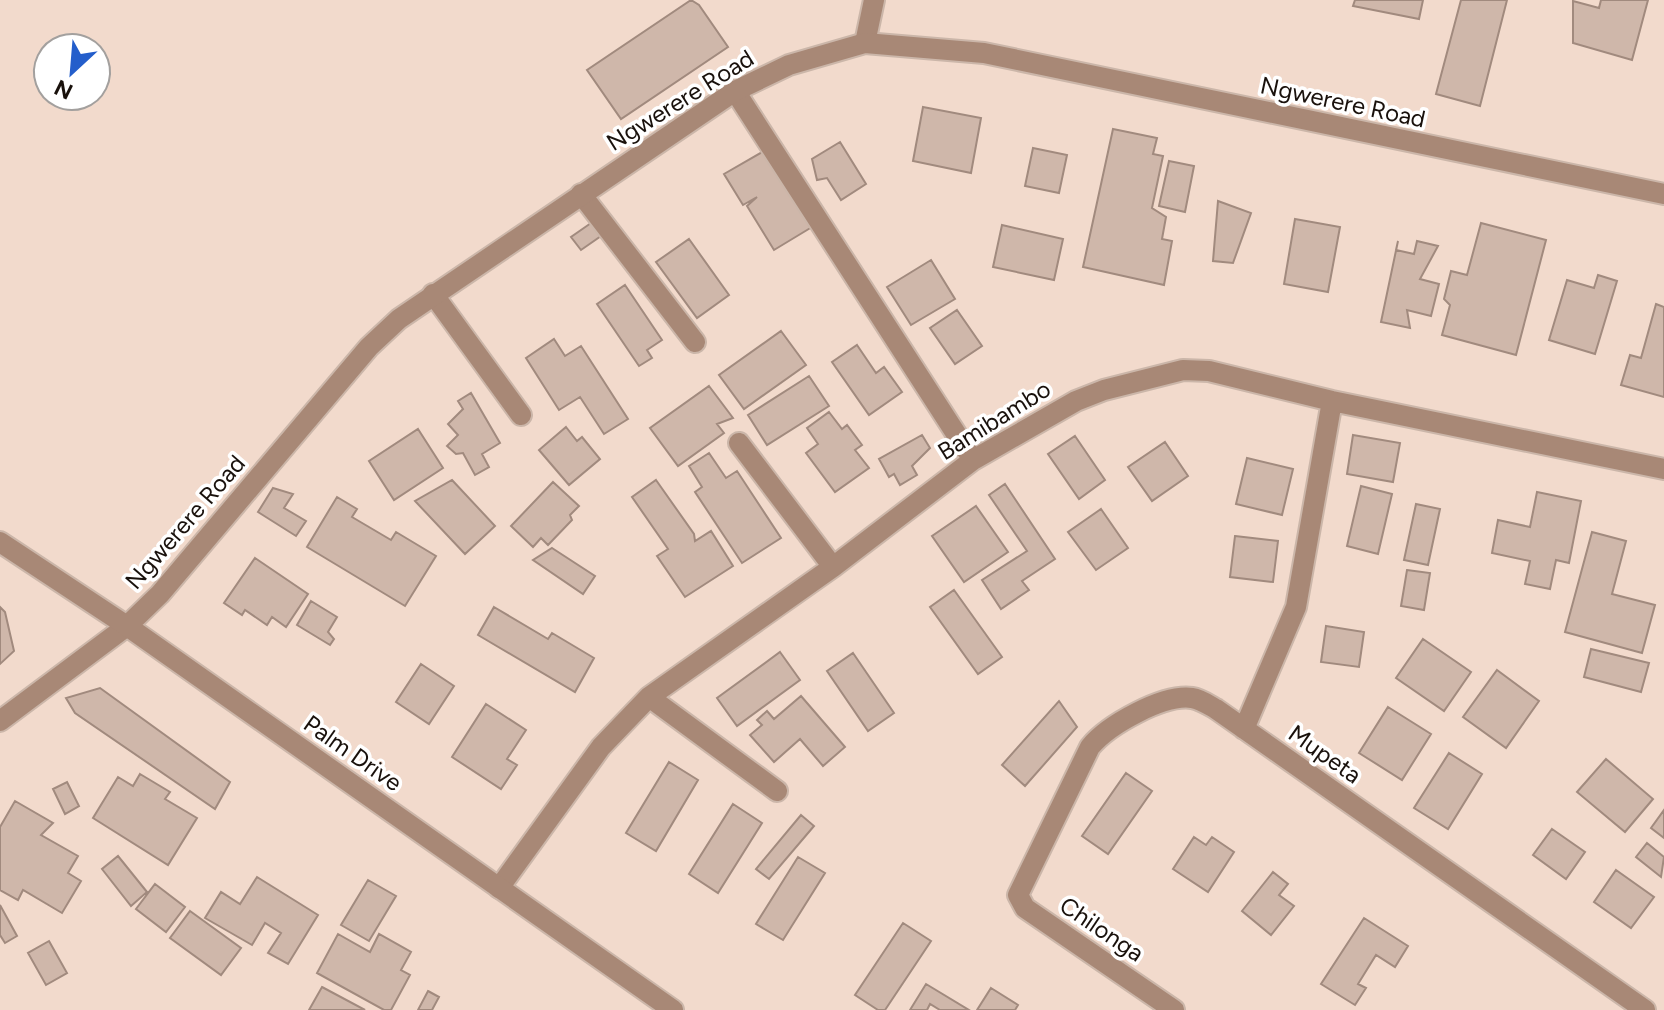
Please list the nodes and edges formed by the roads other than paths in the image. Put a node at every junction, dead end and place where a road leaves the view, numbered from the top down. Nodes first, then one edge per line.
1 (874, 0) edge
2 (865, 43) junction
3 (735, 91) junction
4 (581, 194) junction
5 (1664, 194) edge
6 (433, 294) junction
7 (695, 342) dead end
8 (1332, 401) junction
9 (521, 415) dead end
10 (739, 443) dead end
11 (973, 460) junction
12 (1664, 469) edge
13 (0, 542) edge
14 (833, 567) junction
15 (127, 626) junction
16 (649, 697) junction
17 (0, 721) edge
18 (1244, 729) junction
19 (777, 791) dead end
20 (1024, 881) joint
21 (499, 888) junction
22 (673, 1010) edge
23 (1174, 1010) edge
24 (1645, 1010) edge

1 - 2 street
2 - 3 street, Ngwerere Road
2 - 5 street, Ngwerere Road
3 - 4 street, Ngwerere Road
3 - 11 street
4 - 6 street, Ngwerere Road
4 - 7 street
6 - 9 street
6 - 15 street, Ngwerere Road
8 - 11 street, Bamibambo
8 - 12 street, Bamibambo
8 - 18 street
10 - 14 street
11 - 14 street, Bamibambo
13 - 15 street, Palm Drive
14 - 16 street, Bamibambo
15 - 17 street, Ngwerere Road
15 - 21 street, Palm Drive
16 - 19 street
16 - 21 street, Bamibambo
18 - 20 street, Mupeta
18 - 24 street, Mupeta
20 - 23 street, Chilonga
21 - 22 street, Palm Drive

